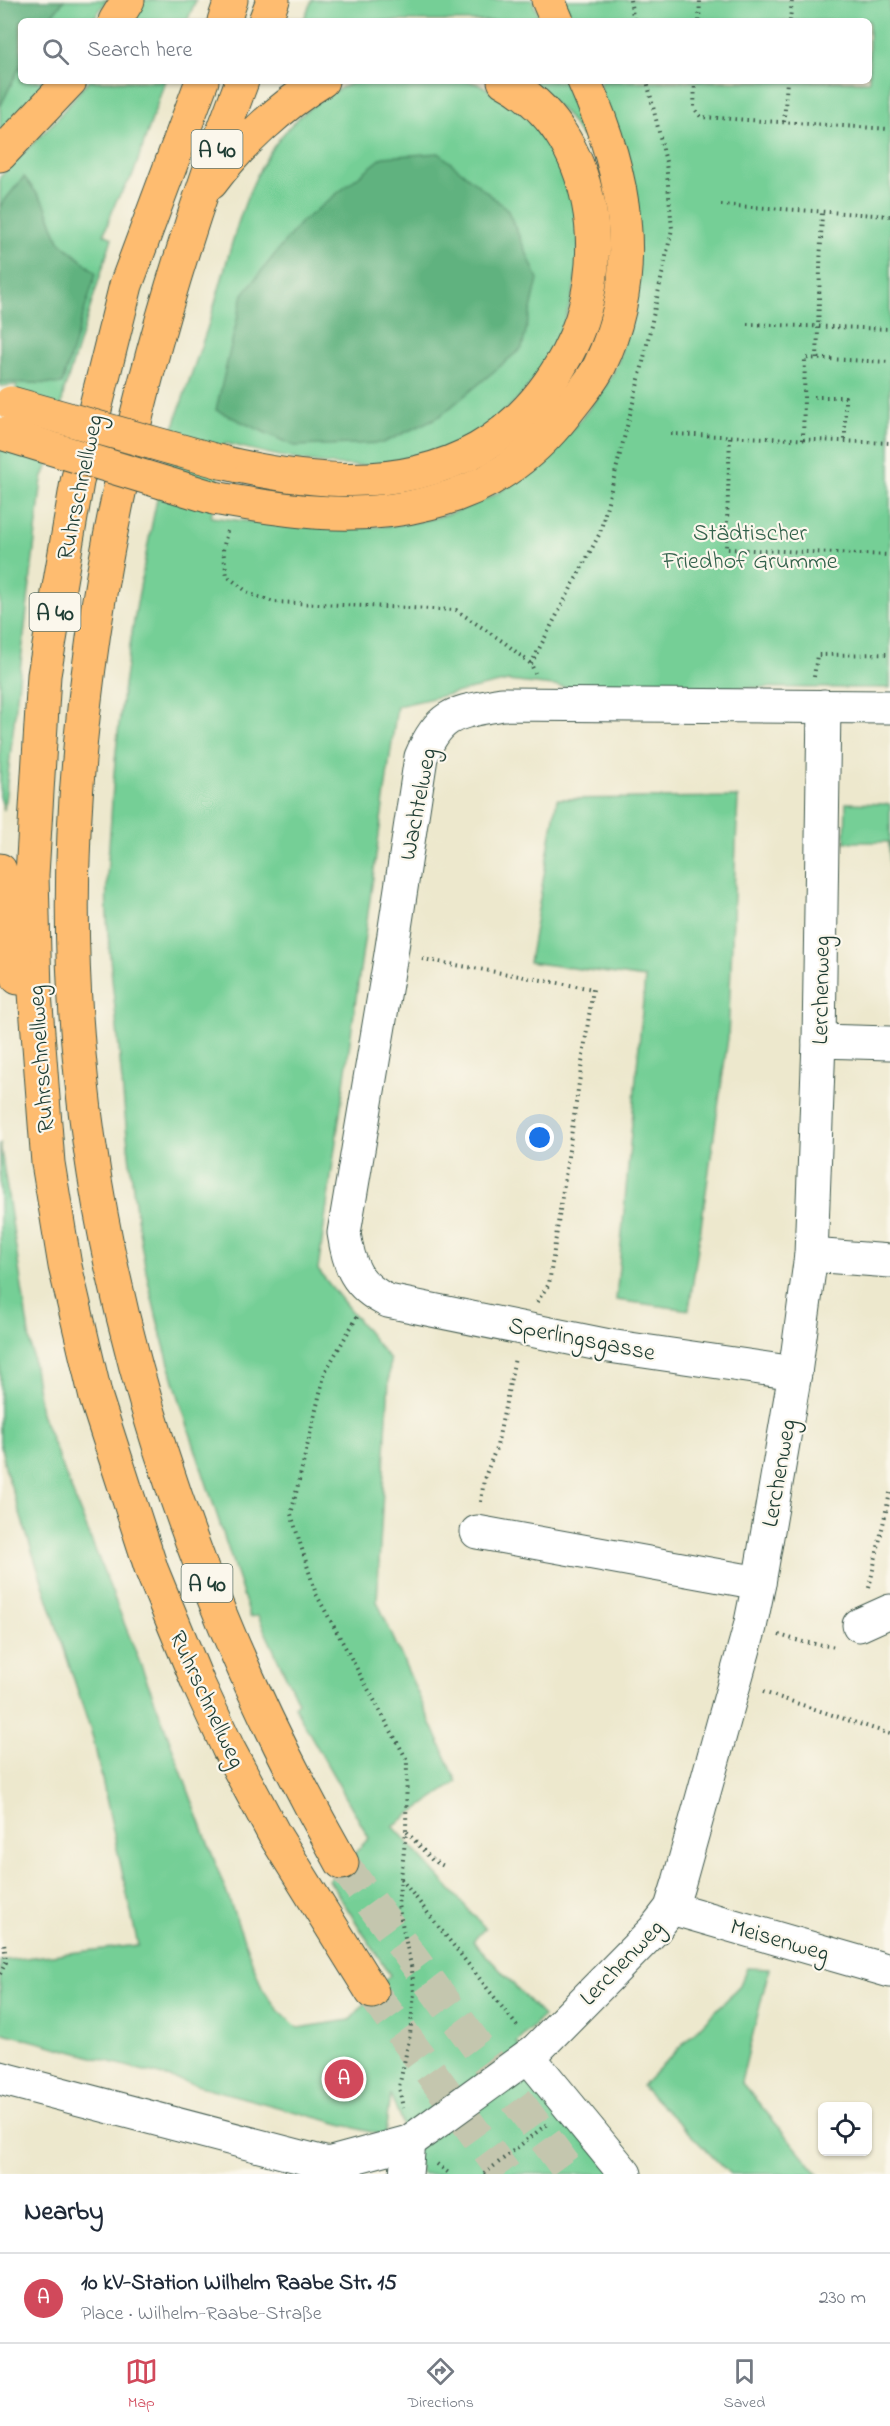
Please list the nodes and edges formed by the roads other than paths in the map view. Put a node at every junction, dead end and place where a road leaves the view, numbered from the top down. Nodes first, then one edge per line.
1 (128, 0) edge
2 (231, 0) edge
3 (273, 0) edge
4 (548, 0) edge
5 (117, 18) edge
6 (225, 18) edge
7 (266, 18) edge
8 (556, 18) edge
9 (67, 84) edge
10 (201, 84) edge
11 (241, 84) edge
12 (318, 84) edge
13 (508, 84) edge
14 (585, 84) edge
15 (0, 155) edge
16 (194, 217) junction
17 (6, 401) edge
18 (2, 434) edge
19 (819, 706) junction
20 (890, 707) edge
21 (0, 870) edge
22 (819, 1041) junction
23 (890, 1043) edge
24 (48, 1163) junction
25 (811, 1255) junction
26 (890, 1261) edge
27 (371, 1293) joint
28 (795, 1373) junction
29 (477, 1532) road end
30 (759, 1583) junction
31 (890, 1611) edge
32 (859, 1625) dead end
33 (342, 1863) tunnel mouth
34 (670, 1908) junction
35 (890, 1971) edge
36 (372, 1992) tunnel mouth
37 (532, 2053) junction
38 (0, 2078) edge
39 (407, 2158) edge
40 (337, 2169) edge
41 (625, 2174) edge

1 - 5 highway
2 - 6 highway
3 - 7 highway
4 - 8 highway
9 - 15 highway
10 - 24 highway, Ruhrschnellweg / A 40
11 - 16 highway, Ruhrschnellweg / A 40
12 - 16 highway
13 - 17 highway, bridge
14 - 18 highway, bridge
16 - 33 highway, Ruhrschnellweg / A 40
19 - 20 street, Wachtelweg
19 - 22 street, Lerchenweg
19 - 27 street, Wachtelweg
21 - 24 highway
22 - 23 street
22 - 25 street, Lerchenweg
24 - 36 highway, Ruhrschnellweg / A 40
25 - 26 street
25 - 28 street, Lerchenweg
27 - 28 street, Sperlingsgasse
28 - 30 street, Lerchenweg
29 - 30 street
30 - 34 street, Lerchenweg
31 - 32 street
34 - 35 street, Meisenweg
34 - 37 street, Lerchenweg
37 - 39 street, Lerchenweg
37 - 41 street
38 - 40 street
39 - 40 street

